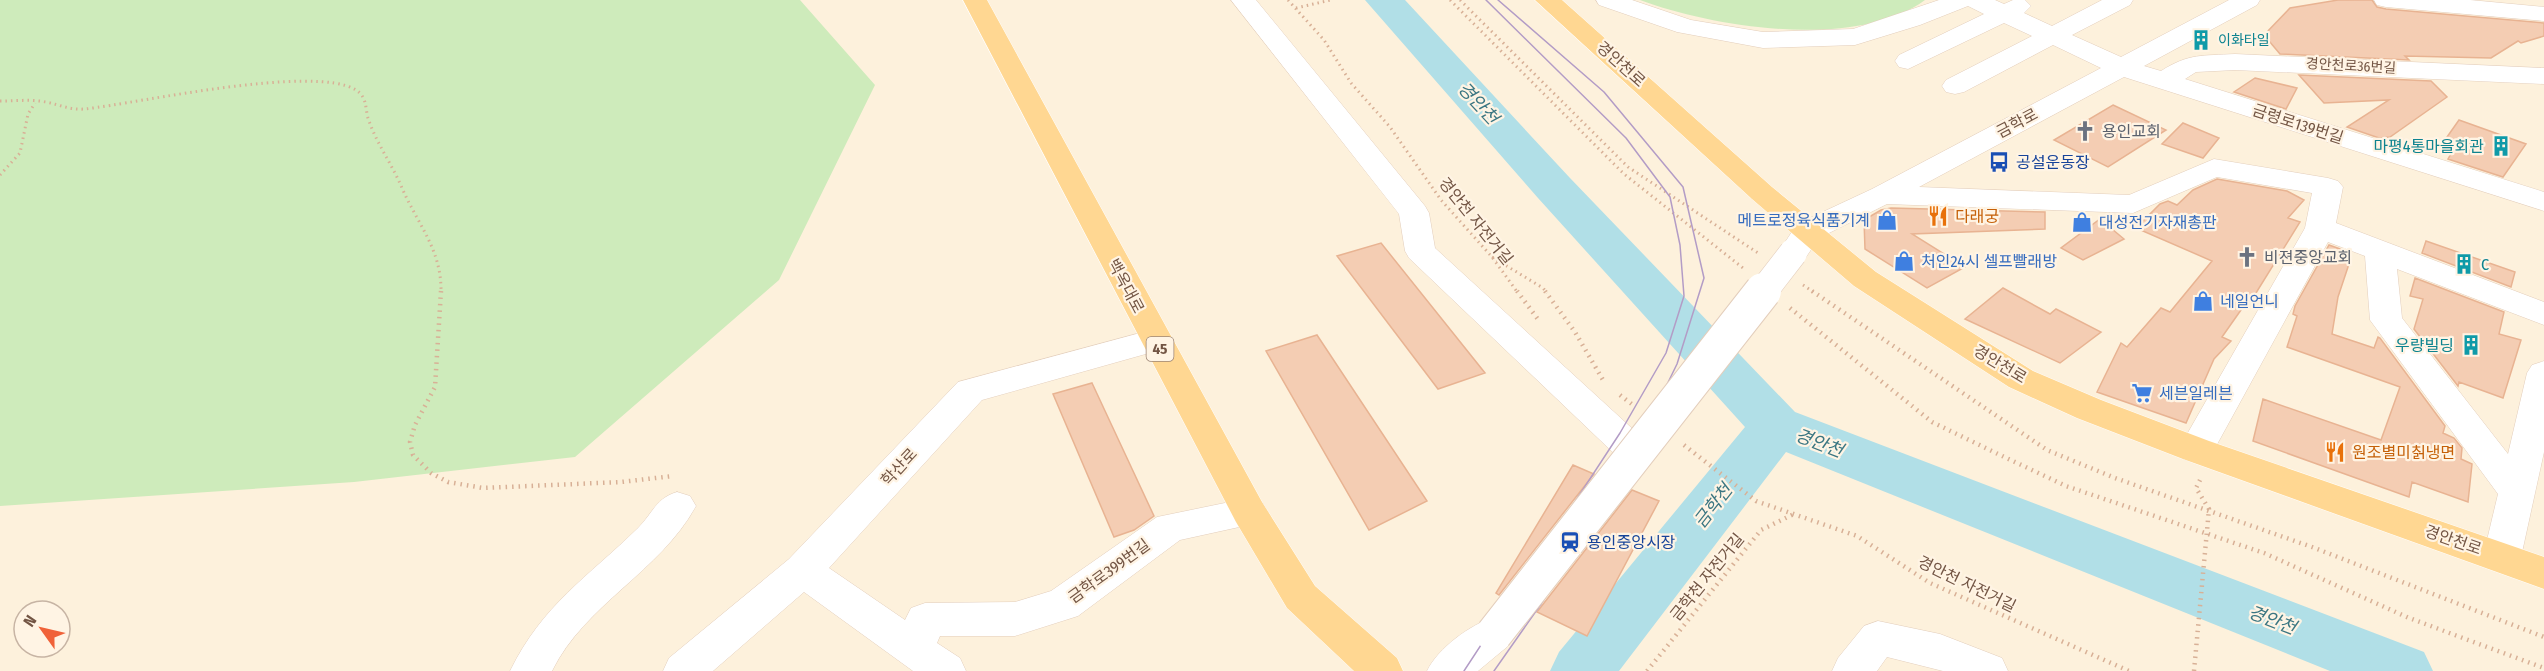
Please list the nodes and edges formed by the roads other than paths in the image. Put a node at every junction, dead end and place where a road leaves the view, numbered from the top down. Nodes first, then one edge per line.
1 (975, 0) edge
2 (1243, 0) edge
3 (1547, 0) edge
4 (1608, 0) edge
5 (1961, 0) edge
6 (1975, 0) edge
7 (2032, 0) edge
8 (2121, 0) edge
9 (2248, 0) edge
10 (2386, 0) edge
11 (2006, 12) junction
12 (2544, 14) edge
13 (2055, 36) junction
14 (2544, 60) edge
15 (1908, 61) dead end
16 (2121, 67) junction
17 (2506, 75) junction
18 (2544, 76) edge
19 (2163, 81) junction
20 (1955, 86) dead end
21 (2338, 137) junction
22 (2328, 187) junction
23 (1882, 195) junction
24 (2544, 202) edge
25 (2320, 228) junction
26 (1800, 242) junction
27 (2380, 251) junction
28 (2544, 314) edge
29 (1155, 340) junction
30 (2544, 373) edge
31 (2196, 450) junction
32 (1635, 452) junction
33 (2518, 494) junction
34 (677, 506) road end
35 (1249, 512) junction
36 (2502, 557) junction
37 (803, 570) junction
38 (2544, 573) edge
39 (930, 660) edge
40 (531, 671) edge
41 (684, 671) edge
42 (1382, 671) edge
43 (1448, 671) edge
44 (1853, 671) edge
45 (1987, 671) edge

1 - 29 main road, 백옥대로 / 45
2 - 32 street
3 - 26 main road, 경안천로
4 - 5 street
6 - 11 street, 금령로139번길
7 - 11 street
8 - 13 street
9 - 16 street, 금학로
10 - 12 street
11 - 13 street, 금령로139번길
11 - 15 street
13 - 16 street, 금령로139번길
13 - 20 street
14 - 17 street
16 - 19 street, 금령로139번길
16 - 23 street, 금학로
17 - 18 street, 경안천로36번길
17 - 19 street, 경안천로36번길
19 - 21 street, 금령로139번길
21 - 22 street
21 - 24 street, 금령로139번길
22 - 23 street
22 - 25 street
23 - 26 street, 금학로
25 - 27 street
25 - 31 street
26 - 31 main road, 경안천로
26 - 32 street, bridge
27 - 28 street
27 - 33 street
29 - 35 main road, 백옥대로 / 45
29 - 37 street, 학산로
30 - 33 street
31 - 36 main road, 경안천로
32 - 43 street, bridge
33 - 36 street
34 - 40 street
35 - 39 street, 금학로399번길
35 - 42 main road, 백옥대로 / 45
36 - 38 main road, 경안천로
37 - 39 street, 금학로399번길
37 - 41 street, 학산로
44 - 45 street

